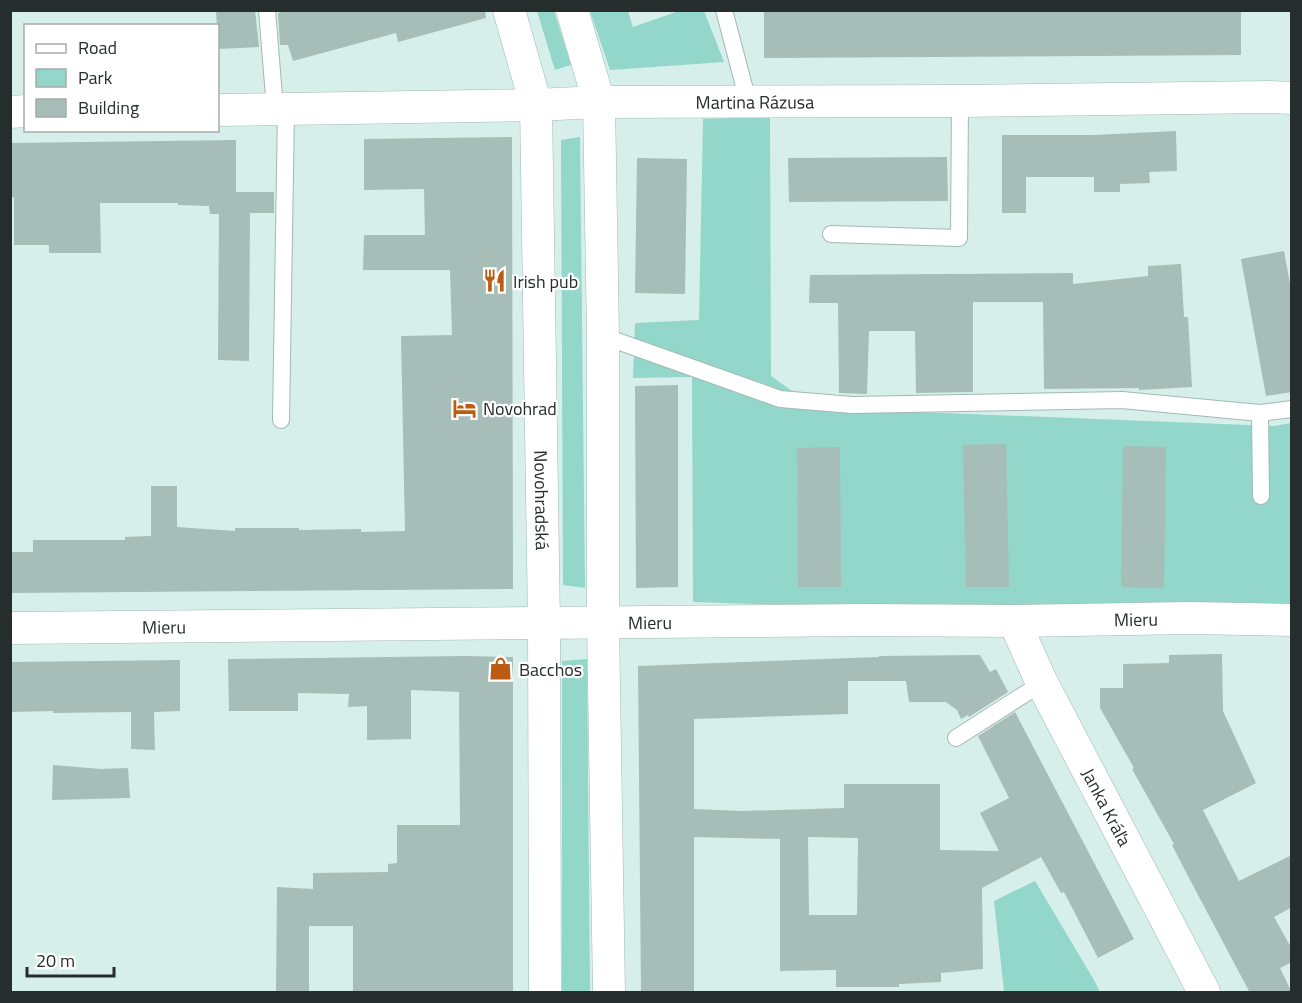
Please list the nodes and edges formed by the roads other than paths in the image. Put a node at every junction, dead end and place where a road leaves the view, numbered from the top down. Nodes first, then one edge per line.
1 (267, 10) edge
2 (509, 10) edge
3 (572, 10) edge
4 (724, 10) edge
5 (1292, 98) edge
6 (748, 101) junction
7 (960, 101) junction
8 (599, 102) junction
9 (536, 105) junction
10 (280, 109) junction
11 (219, 110) edge
12 (831, 234) dead end
13 (603, 336) junction
14 (1292, 410) edge
15 (1260, 413) junction
16 (281, 420) dead end
17 (1261, 496) dead end
18 (1292, 620) edge
19 (1014, 621) junction
20 (544, 623) junction
21 (603, 624) junction
22 (10, 628) edge
23 (1042, 683) junction
24 (956, 738) dead end
25 (545, 993) edge
26 (609, 993) edge
27 (1204, 993) edge

1 - 10 lane
2 - 9 street, Novohradská
3 - 8 street
4 - 6 lane
5 - 7 street, Martina Rázusa
6 - 7 street, Martina Rázusa
6 - 8 street, Martina Rázusa
7 - 12 lane
8 - 9 street, Martina Rázusa
8 - 13 street
9 - 10 street, Martina Rázusa
9 - 20 street, Novohradská
10 - 11 street, Martina Rázusa
10 - 16 lane
13 - 15 lane
13 - 21 street
14 - 15 lane
15 - 17 lane
18 - 19 street, Mieru
19 - 21 street, Mieru
19 - 23 street, Janka Kráľa
20 - 21 street, Mieru
20 - 22 street, Mieru
20 - 25 street, Novohradská
21 - 26 street
23 - 24 lane
23 - 27 street, Janka Kráľa

